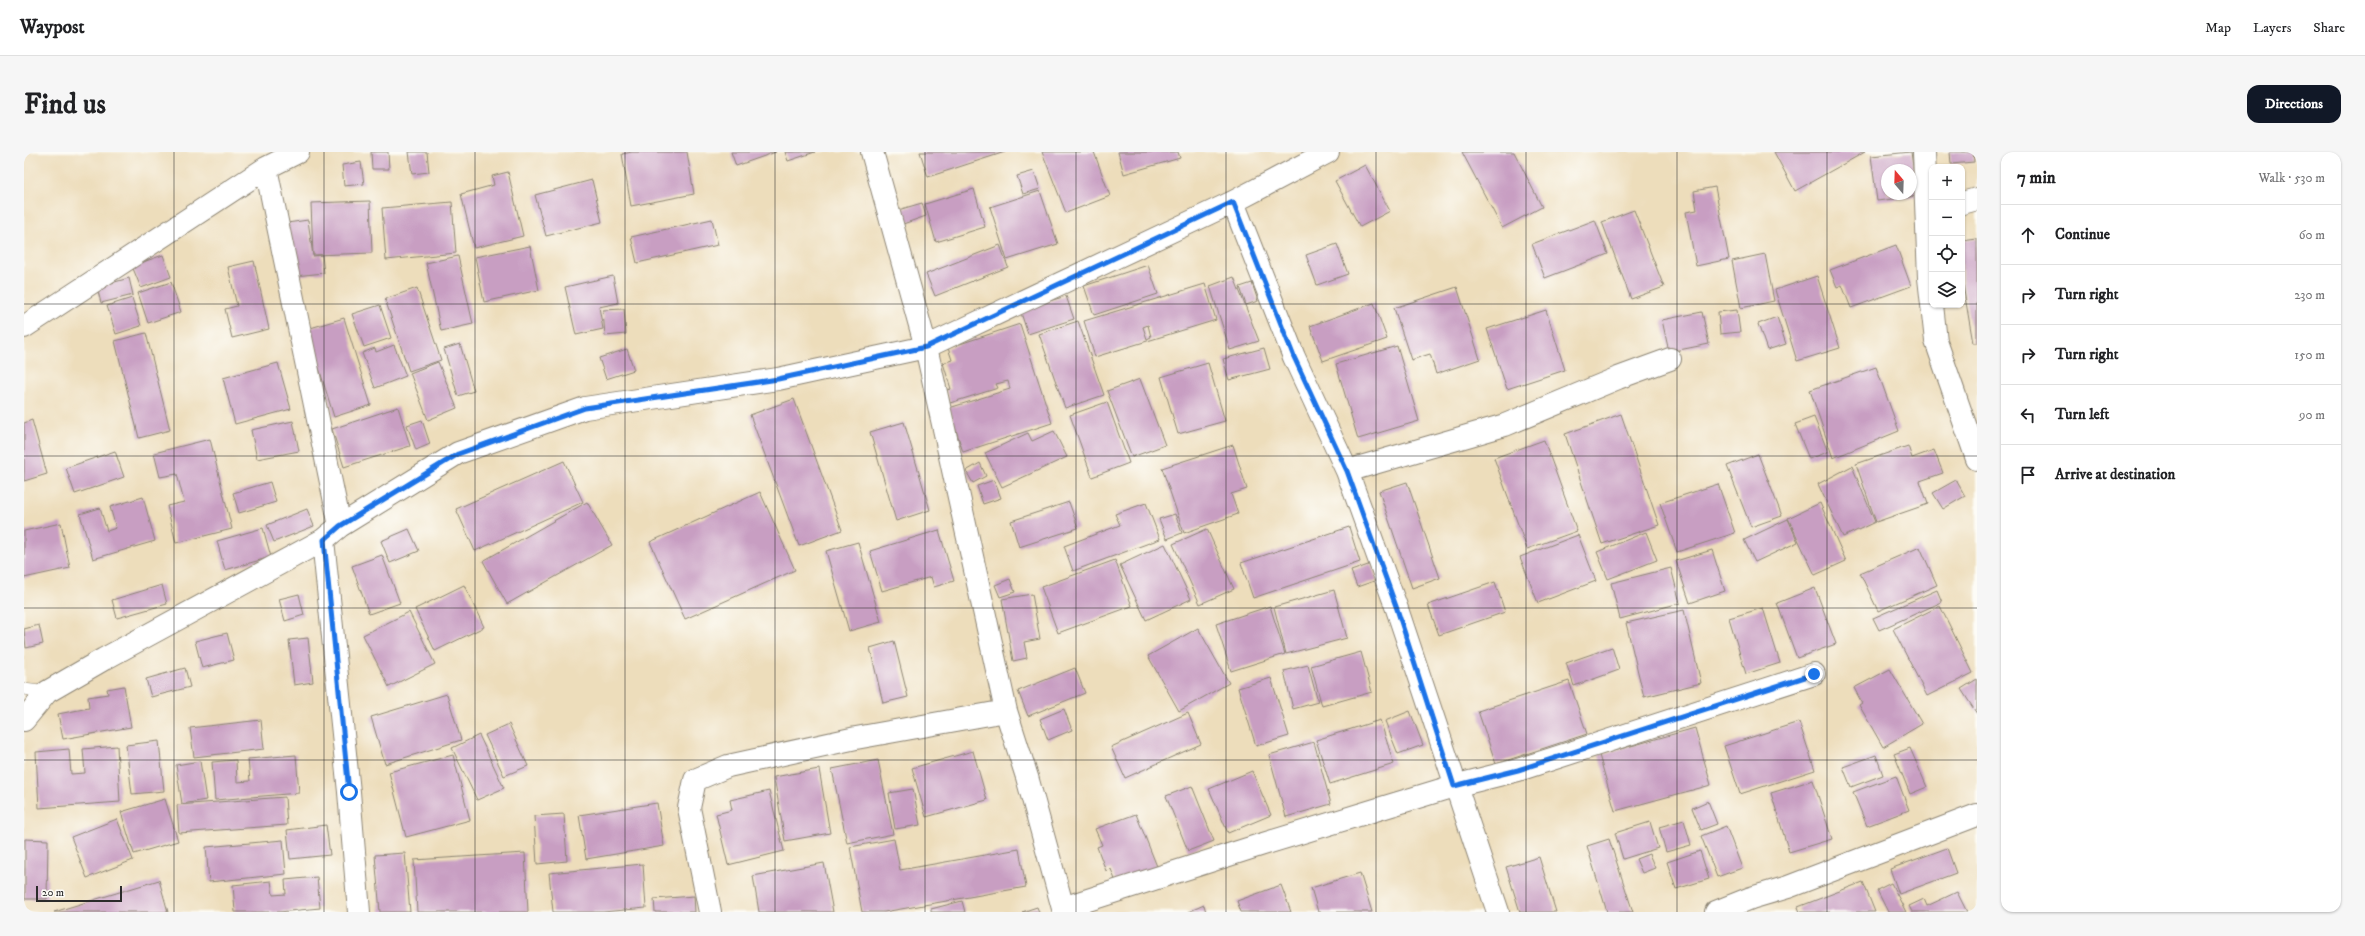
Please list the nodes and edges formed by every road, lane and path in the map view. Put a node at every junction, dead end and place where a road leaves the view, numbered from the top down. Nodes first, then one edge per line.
1 (298, 152) edge
2 (872, 152) edge
3 (1328, 152) edge
4 (1924, 152) edge
5 (266, 168) junction
6 (1977, 199) edge
7 (1929, 200) edge
8 (1233, 202) junction
9 (1965, 202) edge
10 (1930, 236) edge
11 (24, 327) edge
12 (926, 347) junction
13 (1670, 359) dead end
14 (1977, 459) edge
15 (1347, 471) junction
16 (340, 526) junction
17 (324, 540) junction
18 (1814, 674) dead end
19 (24, 689) edge
20 (47, 692) junction
21 (1006, 711) junction
22 (24, 720) edge
23 (1454, 786) junction
24 (1977, 815) edge
25 (1063, 910) edge
26 (359, 912) edge
27 (710, 912) edge
28 (1498, 912) edge
29 (1716, 912) edge

1 - 5 street
2 - 12 street
3 - 8 street
4 - 7 street
5 - 11 street
5 - 16 street
6 - 9 street
8 - 12 street
8 - 15 street
10 - 14 street
12 - 16 street
12 - 21 street
13 - 15 street
15 - 23 street
16 - 17 street
17 - 20 street
17 - 26 street
18 - 23 street
19 - 20 lane
20 - 22 street
21 - 25 street
21 - 27 street
23 - 25 street
23 - 28 street
24 - 29 street

